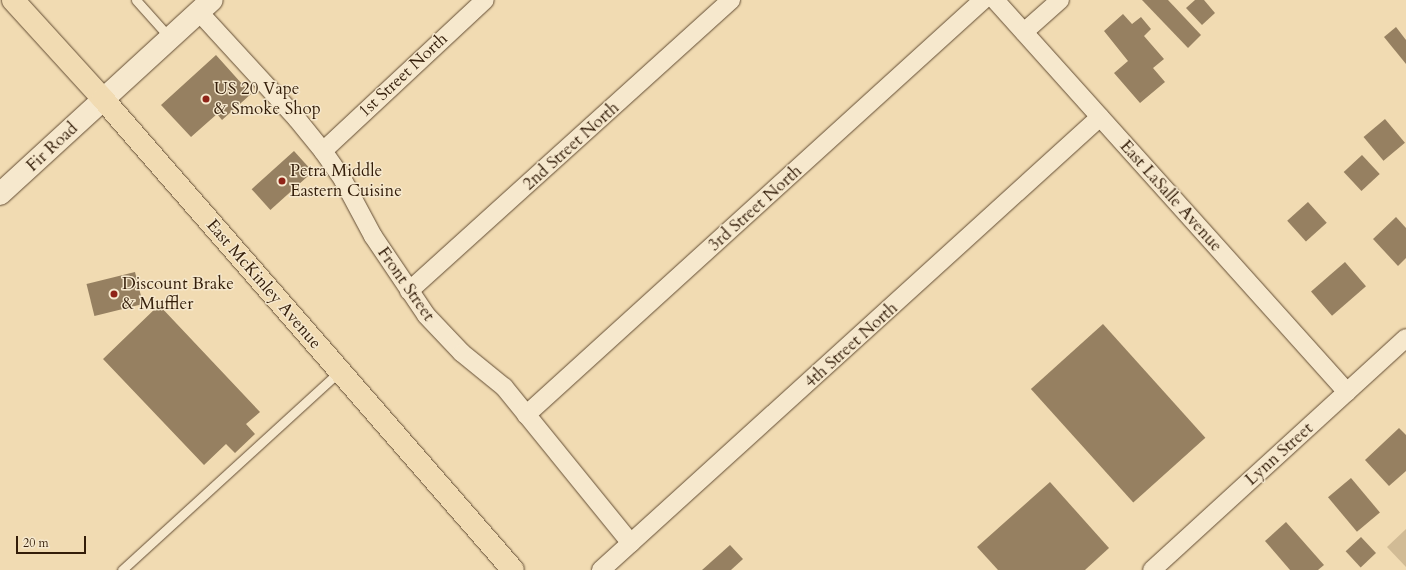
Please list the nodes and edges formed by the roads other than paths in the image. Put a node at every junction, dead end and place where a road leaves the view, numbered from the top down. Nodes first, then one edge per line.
1 (13, 0) edge
2 (136, 0) edge
3 (485, 0) edge
4 (731, 0) edge
5 (983, 0) edge
6 (995, 0) edge
7 (1060, 0) edge
8 (205, 6) edge
9 (1024, 32) junction
10 (170, 38) junction
11 (103, 99) junction
12 (1100, 118) junction
13 (322, 151) junction
14 (0, 194) edge
15 (409, 291) junction
16 (1406, 338) edge
17 (340, 371) junction
18 (1347, 392) junction
19 (526, 415) junction
20 (631, 542) junction
21 (122, 570) edge
22 (513, 570) edge
23 (601, 570) edge
24 (1152, 570) edge

1 - 11 main road, East McKinley Avenue
2 - 10 lane
3 - 13 street, 1st Street North
4 - 15 street, 2nd Street North
5 - 19 street, 3rd Street North
6 - 9 street, East LaSalle Avenue
7 - 9 street
8 - 10 street, Fir Road
8 - 13 street, Front Street
9 - 12 street, East LaSalle Avenue
10 - 11 street, Fir Road
11 - 14 street, Fir Road
11 - 17 main road, East McKinley Avenue
12 - 18 street, East LaSalle Avenue
12 - 20 street, 4th Street North
13 - 15 street, Front Street
15 - 19 street, Front Street
16 - 18 street, Lynn Street
17 - 21 lane
17 - 22 main road, East McKinley Avenue
18 - 24 street, Lynn Street
19 - 20 street, Front Street
20 - 23 street, 4th Street North

